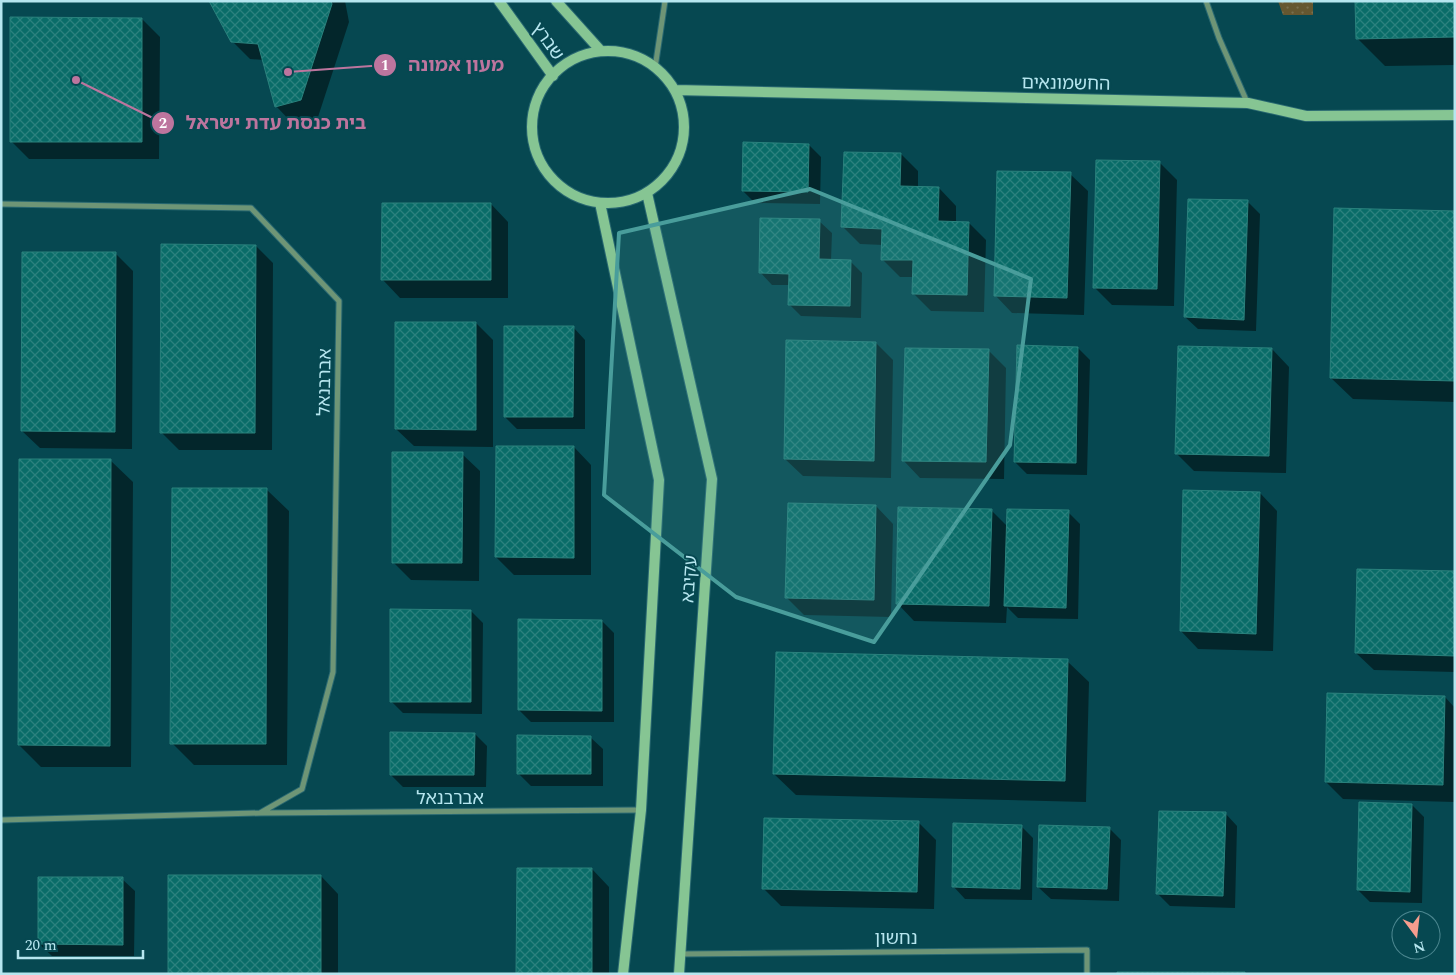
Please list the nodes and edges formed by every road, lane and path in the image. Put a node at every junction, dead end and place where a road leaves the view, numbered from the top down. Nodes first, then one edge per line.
1 (500, 1) edge
2 (556, 1) edge
3 (665, 1) edge
4 (1206, 1) edge
5 (601, 51) junction
6 (655, 68) junction
7 (553, 76) junction
8 (675, 90) junction
9 (1248, 103) junction
10 (1455, 115) edge
11 (647, 193) junction
12 (600, 203) junction
13 (1, 204) edge
14 (641, 810) junction
15 (260, 813) junction
16 (1, 820) edge
17 (682, 954) junction
18 (624, 974) edge
19 (679, 974) edge
20 (1087, 974) edge

1 - 7 street, שברץ
2 - 5 street, שברץ
3 - 6 street
4 - 9 street
5 - 6 street
5 - 7 street
6 - 8 street
7 - 12 street
8 - 9 street, החשמונאים
8 - 11 street
9 - 10 street, החשמונאים
11 - 12 street
11 - 17 street, עקיבא
12 - 14 street, עקיבא
13 - 15 street, אברבנאל
14 - 15 street, אברבנאל
14 - 18 street, עקיבא
15 - 16 street, אברבנאל
17 - 19 street, עקיבא
17 - 20 street, נחשון

